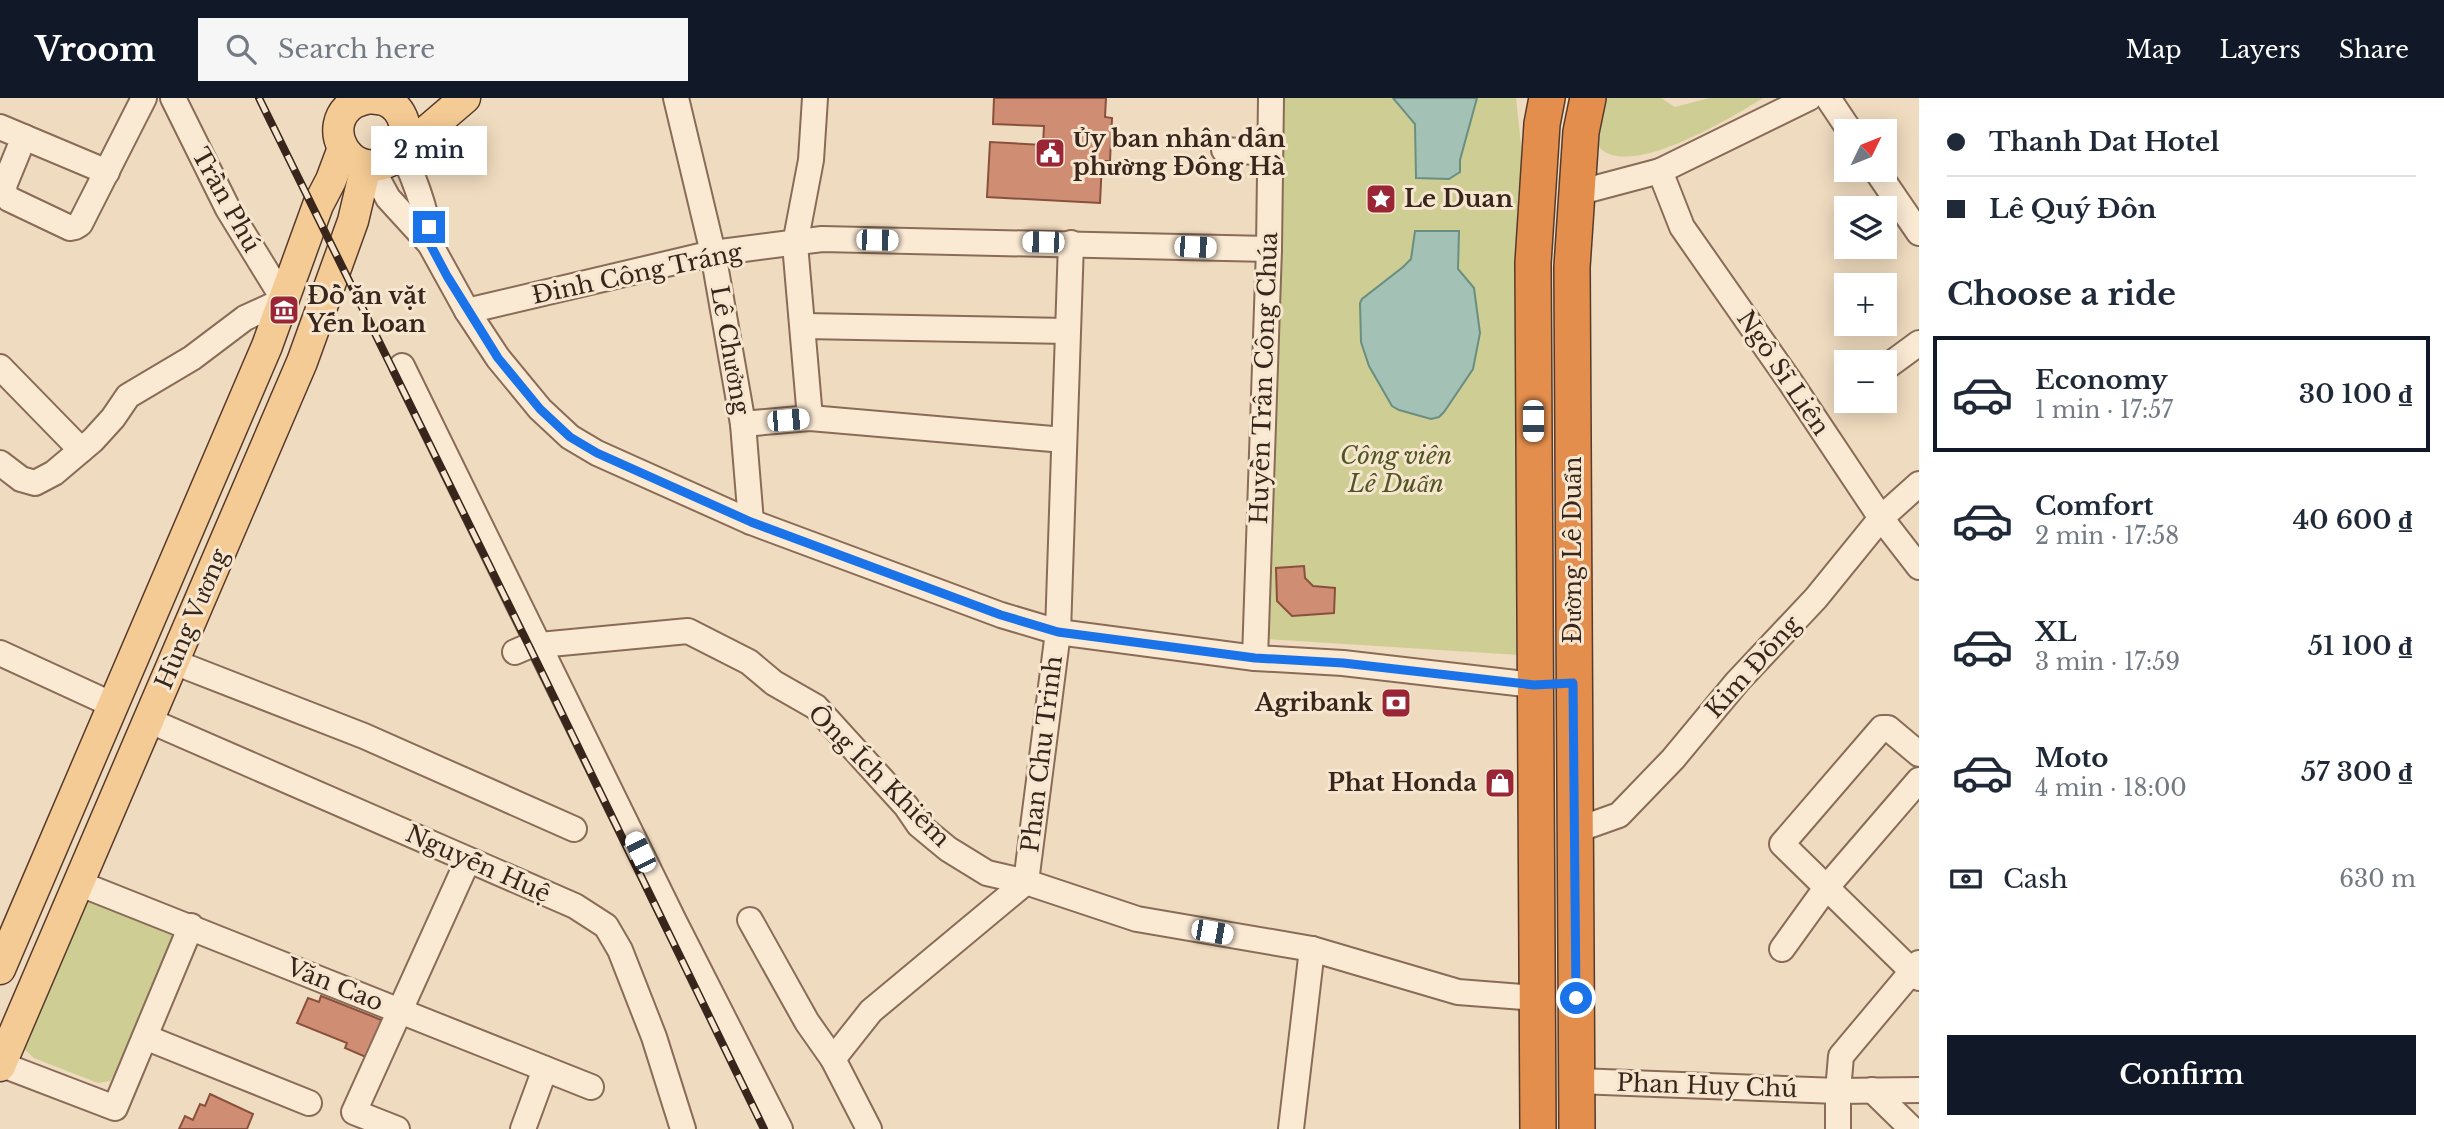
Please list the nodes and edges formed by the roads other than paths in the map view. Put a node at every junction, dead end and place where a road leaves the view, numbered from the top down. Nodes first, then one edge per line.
1 (144, 98) edge
2 (173, 98) edge
3 (465, 98) edge
4 (676, 98) edge
5 (815, 98) edge
6 (1271, 98) edge
7 (1588, 98) edge
8 (1828, 98) edge
9 (392, 99) edge
10 (1800, 100) edge
11 (341, 106) edge
12 (1543, 107) edge
13 (1842, 119) edge
14 (0, 127) edge
15 (24, 137) junction
16 (1224, 150) dead end
17 (402, 152) junction
18 (1270, 153) junction
19 (355, 157) junction
20 (1660, 171) junction
21 (107, 172) junction
22 (1884, 182) edge
23 (1538, 192) junction
24 (1577, 193) junction
25 (1919, 233) edge
26 (1071, 243) junction
27 (430, 244) junction
28 (795, 244) junction
29 (1269, 249) junction
30 (713, 253) junction
31 (284, 300) junction
32 (467, 311) junction
33 (804, 326) junction
34 (1067, 331) junction
35 (1919, 344) edge
36 (1897, 360) edge
37 (402, 366) dead end
38 (0, 367) edge
39 (810, 418) junction
40 (743, 424) junction
41 (1064, 440) junction
42 (80, 450) junction
43 (0, 463) edge
44 (1919, 484) edge
45 (1881, 518) junction
46 (751, 522) junction
47 (1919, 567) edge
48 (1058, 632) junction
49 (527, 649) junction
50 (0, 653) edge
51 (1255, 658) junction
52 (174, 662) junction
53 (1573, 683) junction
54 (1534, 685) junction
55 (113, 705) junction
56 (148, 720) junction
57 (1919, 754) edge
58 (1919, 780) edge
59 (574, 829) dead end
60 (1574, 831) junction
61 (468, 860) junction
62 (1026, 882) junction
63 (78, 883) junction
64 (1826, 888) junction
65 (750, 920) dead end
66 (191, 926) junction
67 (1311, 949) junction
68 (1782, 949) dead end
69 (0, 969) edge
70 (1917, 971) edge
71 (1536, 998) junction
72 (400, 1011) junction
73 (145, 1037) junction
74 (833, 1059) junction
75 (0, 1065) edge
76 (545, 1069) junction
77 (1577, 1081) junction
78 (591, 1087) dead end
79 (1872, 1090) junction
80 (1919, 1090) edge
81 (1838, 1091) junction
82 (309, 1103) dead end
83 (397, 1129) edge
84 (523, 1129) edge
85 (682, 1129) edge
86 (780, 1129) edge
87 (869, 1129) edge
88 (1291, 1129) edge
89 (1538, 1129) edge
90 (1577, 1129) edge
91 (1839, 1129) edge
92 (1912, 1129) edge

1 - 21 street
2 - 31 street, Trần Phú
3 - 17 main road
4 - 30 street, Lê Chưởng
5 - 28 street
6 - 18 street, Huyền Trân Công Chúa
7 - 24 highway, Đường Lê Duẩn
8 - 13 street
9 - 11 main road
9 - 17 main road
10 - 20 street
11 - 19 main road
12 - 23 highway, Đường Lê Duẩn
14 - 15 street
15 - 21 street
15 - 21 street
16 - 18 street
17 - 19 main road
17 - 27 street
18 - 29 street, Huyền Trân Công Chúa
19 - 27 street
19 - 31 main road, Hùng Vương
19 - 52 main road, Hùng Vương
20 - 24 street
20 - 45 street, Ngô Sĩ Liên
22 - 25 street
23 - 24 highway
23 - 54 highway, Đường Lê Duẩn
24 - 53 highway, Đường Lê Duẩn
26 - 28 street, Đinh Công Tráng
26 - 29 street, Đinh Công Tráng
26 - 34 street, Phan Chu Trinh
27 - 32 street
28 - 30 street, Đinh Công Tráng
28 - 33 street
29 - 51 street, Huyền Trân Công Chúa
30 - 32 street, Đinh Công Tráng
30 - 40 street, Lê Chưởng
31 - 42 street
31 - 55 main road, Hùng Vương
32 - 46 street
33 - 34 street
33 - 39 street
34 - 41 street, Phan Chu Trinh
35 - 36 street
37 - 49 street
38 - 42 street
39 - 40 street
39 - 41 street
40 - 46 street, Lê Chưởng
41 - 48 street, Phan Chu Trinh
42 - 43 street
44 - 45 street, Kim Đồng
45 - 47 street, Ngô Sĩ Liên
45 - 60 street, Kim Đồng
46 - 48 street
48 - 51 street
48 - 62 street, Phan Chu Trinh
49 - 62 street, Ông Ích Khiêm
49 - 86 street
50 - 55 street
51 - 54 street
52 - 56 main road, Hùng Vương
52 - 59 street
53 - 54 highway
53 - 60 highway, Đường Lê Duẩn
54 - 71 highway, Đường Lê Duẩn
55 - 56 main road
55 - 69 main road, Hùng Vương
56 - 61 street, Nguyễn Huệ
56 - 63 main road, Hùng Vương
57 - 64 street
58 - 64 street
60 - 77 highway, Đường Lê Duẩn
61 - 72 street
61 - 85 street, Nguyễn Huệ
62 - 67 street, Ông Ích Khiêm
62 - 74 street, Phan Chu Trinh
63 - 66 street, Văn Cao
63 - 75 main road, Hùng Vương
64 - 68 street
64 - 70 street
65 - 74 street
66 - 72 street, Văn Cao
66 - 73 street
67 - 71 street, Ông Ích Khiêm
67 - 88 street
70 - 81 street
71 - 89 highway, Đường Lê Duẩn
72 - 76 street, Văn Cao
72 - 83 street
73 - 75 street
73 - 82 street
74 - 87 street
76 - 78 street, Văn Cao
76 - 84 street
77 - 81 street, Phan Huy Chú
77 - 90 highway, Đường Lê Duẩn
79 - 80 street, Phan Huy Chú
79 - 81 street, Phan Huy Chú
79 - 92 street
81 - 91 street

